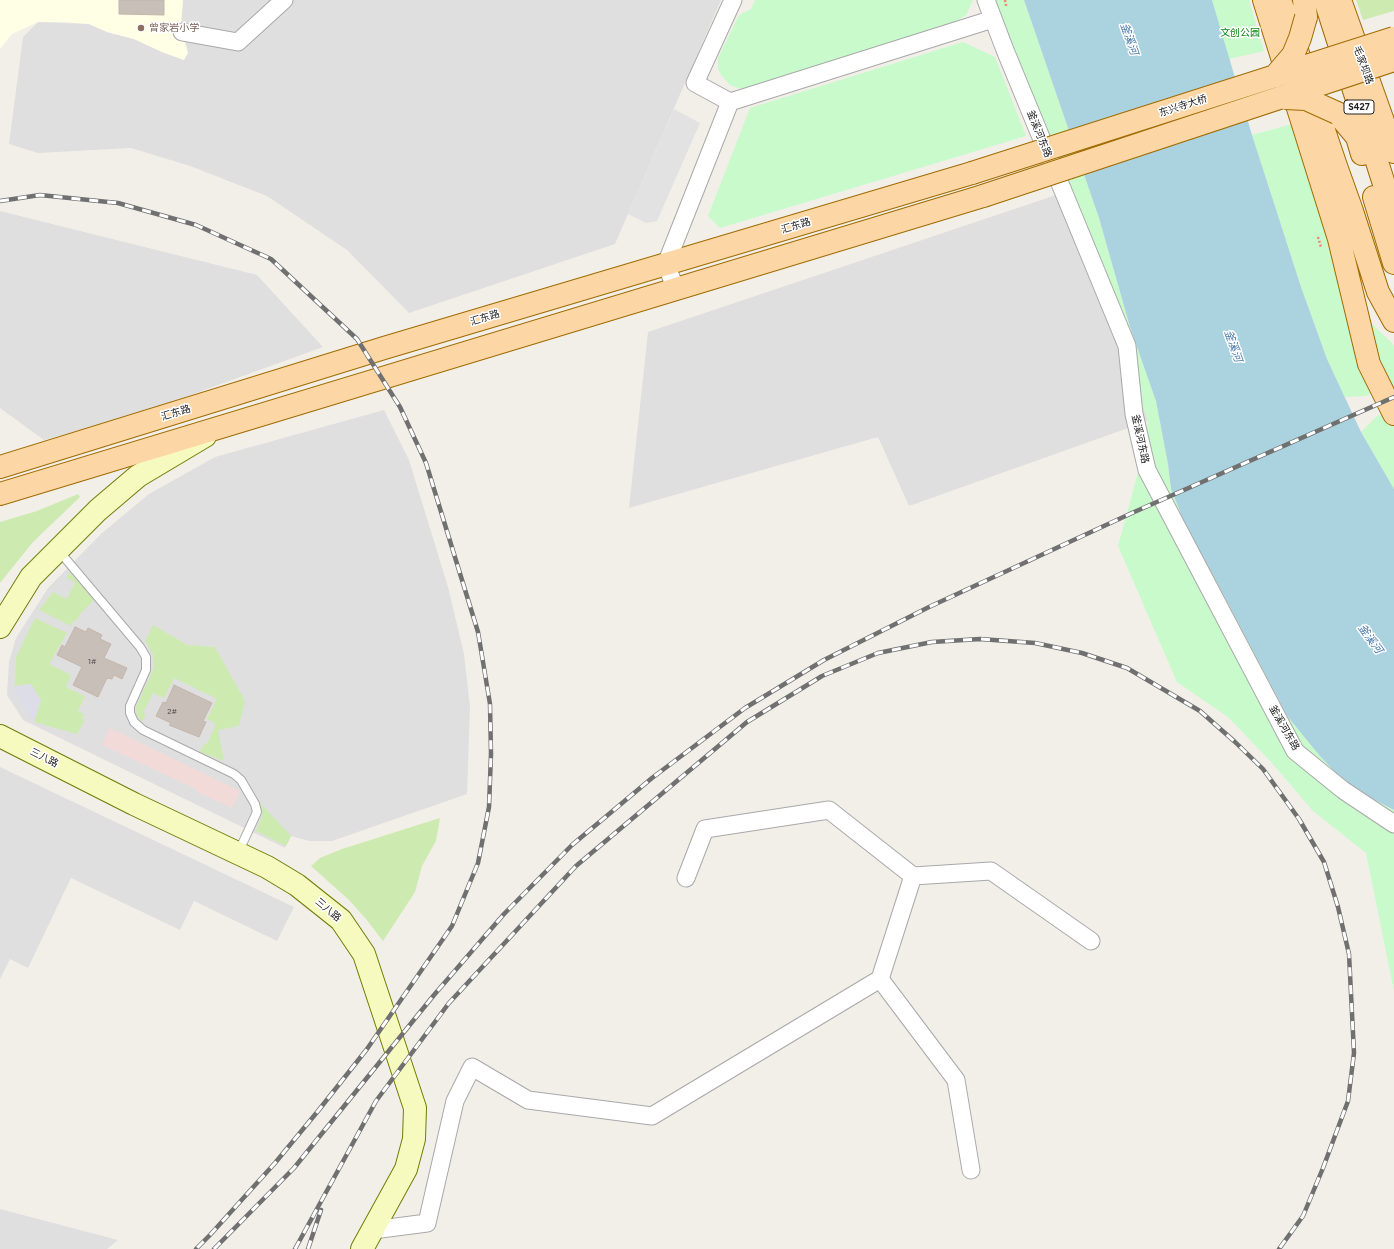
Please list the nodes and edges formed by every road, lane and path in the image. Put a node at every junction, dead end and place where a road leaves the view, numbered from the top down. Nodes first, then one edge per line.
1 (284, 0) edge
2 (733, 0) edge
3 (986, 0) edge
4 (1264, 0) edge
5 (1280, 0) edge
6 (1324, 0) edge
7 (1340, 0) edge
8 (1305, 9) edge
9 (993, 19) junction
10 (182, 32) dead end
11 (1394, 38) edge
12 (1394, 60) edge
13 (1275, 76) junction
14 (1280, 98) junction
15 (1376, 99) junction
16 (730, 102) junction
17 (1394, 125) edge
18 (1394, 152) edge
19 (972, 173) joint
20 (1394, 215) edge
21 (1394, 263) edge
22 (666, 264) junction
23 (676, 290) junction
24 (1394, 320) edge
25 (1394, 414) edge
26 (221, 426) junction
27 (0, 467) edge
28 (0, 494) edge
29 (57, 549) junction
30 (0, 627) edge
31 (0, 736) edge
32 (1394, 824) edge
33 (238, 853) junction
34 (913, 876) junction
35 (686, 878) dead end
36 (1091, 941) dead end
37 (880, 979) junction
38 (971, 1170) dead end
39 (372, 1230) junction
40 (362, 1249) edge

1 - 10 street
2 - 16 street
3 - 9 street, 釜溪河东路
4 - 25 main road
5 - 24 main road
6 - 20 main road, S427
7 - 15 main road, 毛家坝路 / S427
8 - 13 main road, bridge
9 - 16 street
9 - 32 street, 釜溪河东路
11 - 13 main road, 东兴寺大桥, bridge
12 - 14 main road, bridge
13 - 19 main road, 东兴寺大桥, bridge
14 - 21 main road, bridge
14 - 23 main road, bridge
15 - 17 main road
15 - 18 main road, 毛家坝路 / S427
16 - 22 street
19 - 22 main road, 汇东路
22 - 23 street
22 - 27 main road, 汇东路
23 - 26 main road
26 - 28 main road
26 - 29 main road
29 - 30 main road
29 - 33 lane
31 - 33 main road, 三八路
33 - 39 main road, 三八路
34 - 35 street
34 - 36 street
34 - 37 street
37 - 38 street
37 - 39 street
39 - 40 main road, 三八路

